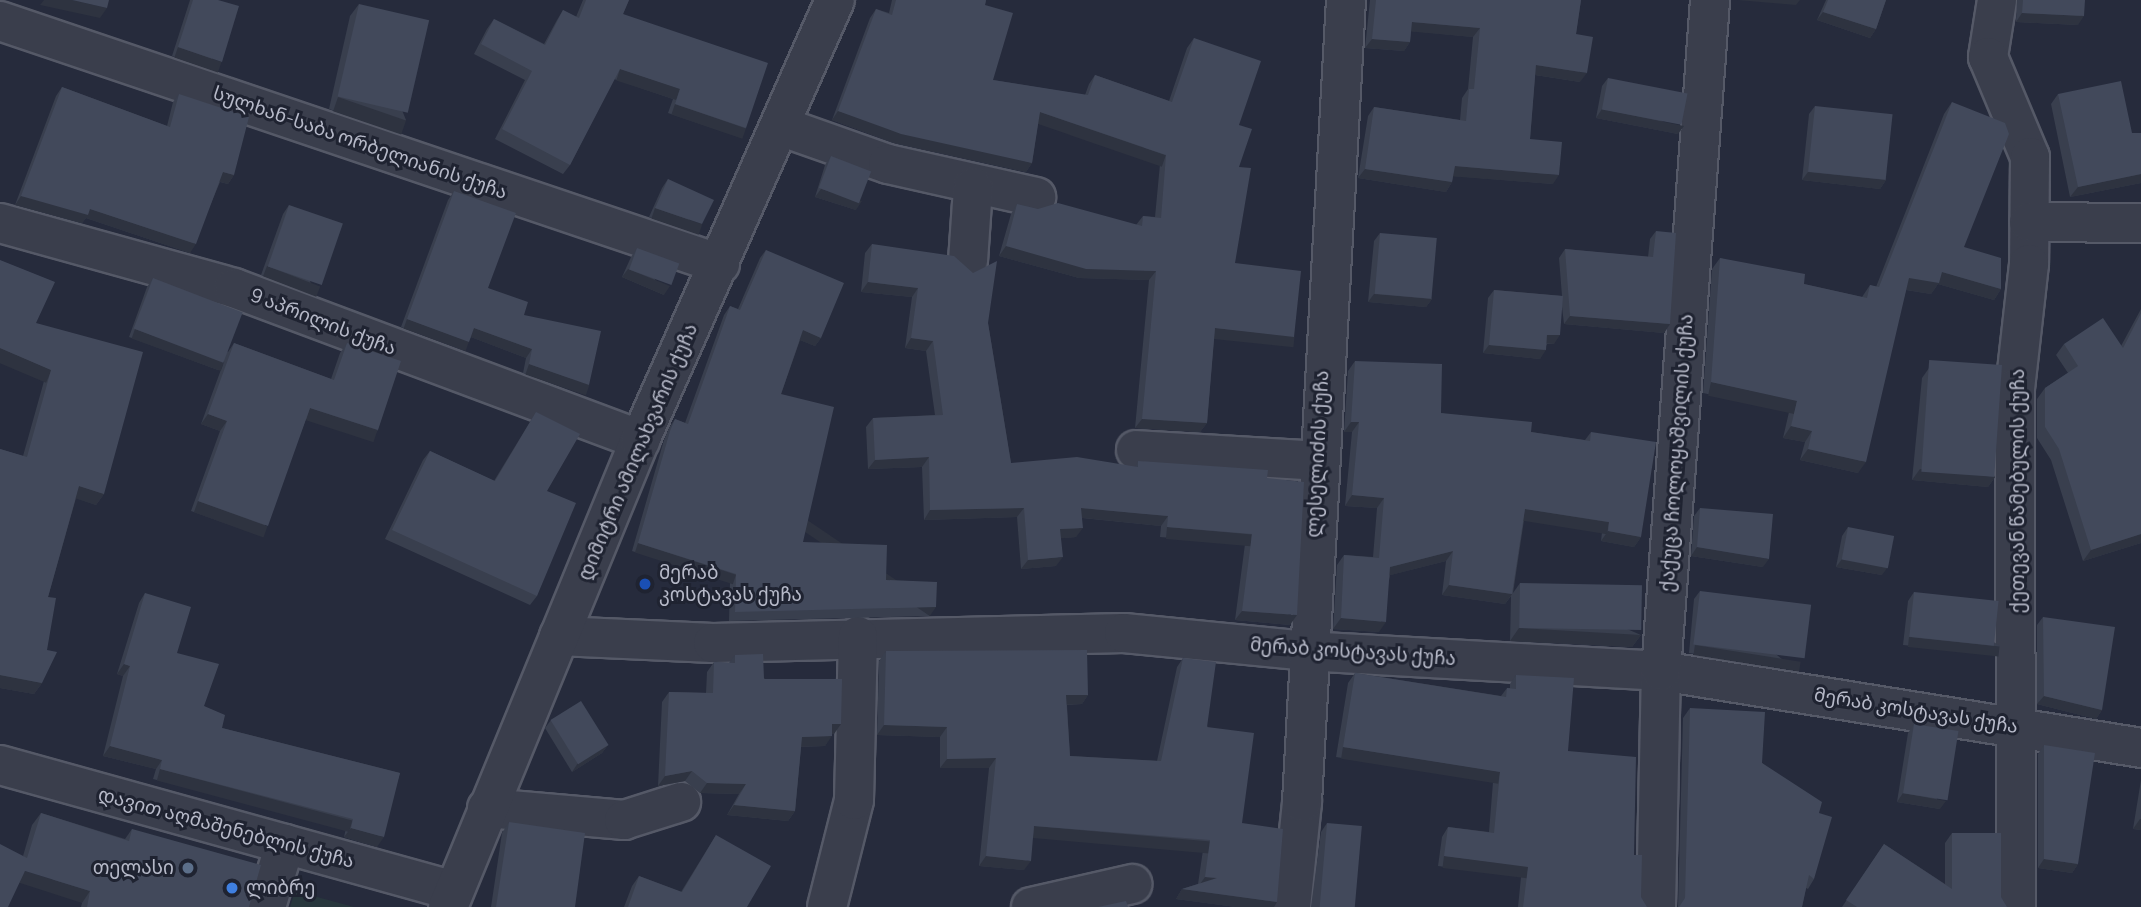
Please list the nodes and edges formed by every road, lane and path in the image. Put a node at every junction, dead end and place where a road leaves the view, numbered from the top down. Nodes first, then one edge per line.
1 (835, 0) edge
2 (1346, 0) edge
3 (1710, 0) edge
4 (1997, 0) edge
5 (0, 21) edge
6 (780, 126) junction
7 (973, 187) junction
8 (1036, 197) dead end
9 (2029, 222) junction
10 (0, 223) edge
11 (2141, 223) edge
12 (968, 261) dead end
13 (720, 264) junction
14 (640, 440) junction
15 (1136, 450) dead end
16 (1319, 461) junction
17 (559, 636) junction
18 (858, 636) junction
19 (1307, 651) junction
20 (1661, 671) junction
21 (2018, 726) junction
22 (2141, 748) edge
23 (0, 765) edge
24 (681, 803) dead end
25 (487, 808) junction
26 (285, 844) junction
27 (1132, 884) dead end
28 (450, 899) edge
29 (266, 907) edge
30 (827, 907) edge
31 (1031, 907) edge
32 (1291, 907) edge
33 (1656, 907) edge
34 (2016, 907) edge

1 - 6 street, დიმიტრი ამილახვარის ქუჩა
2 - 16 street, ლესელიძის ქუჩა
3 - 20 street, ქაქუცა ჩოლოყაშვილის ქუჩა
4 - 9 street, ქეთევან წამებულის ქუჩა
5 - 13 street, სულხან-საბა ორბელიანის ქუჩა
6 - 7 street
6 - 13 street, დიმიტრი ამილახვარის ქუჩა
7 - 8 street
7 - 12 street
9 - 11 street
9 - 21 street, ქეთევან წამებულის ქუჩა
10 - 14 street, 9 აპრილის ქუჩა
13 - 14 street, დიმიტრი ამილახვარის ქუჩა
14 - 17 street, დიმიტრი ამილახვარის ქუჩა
15 - 16 street
16 - 19 street, ლესელიძის ქუჩა
17 - 18 street, მერაბ კოსტავას ქუჩა
17 - 25 street, დიმიტრი ამილახვარის ქუჩა
18 - 19 street, მერაბ კოსტავას ქუჩა
18 - 30 street
19 - 20 street, მერაბ კოსტავას ქუჩა
19 - 32 street, ლესელიძის ქუჩა
20 - 21 street, მერაბ კოსტავას ქუჩა
20 - 33 street, ქაქუცა ჩოლოყაშვილის ქუჩა
21 - 22 street, მერაბ კოსტავას ქუჩა
21 - 34 street, ქეთევან წამებულის ქუჩა
23 - 26 street, დავით აღმაშენებლის ქუჩა
24 - 25 street
25 - 28 street, დიმიტრი ამილახვარის ქუჩა
26 - 28 street, დავით აღმაშენებლის ქუჩა
26 - 29 street
27 - 31 street

